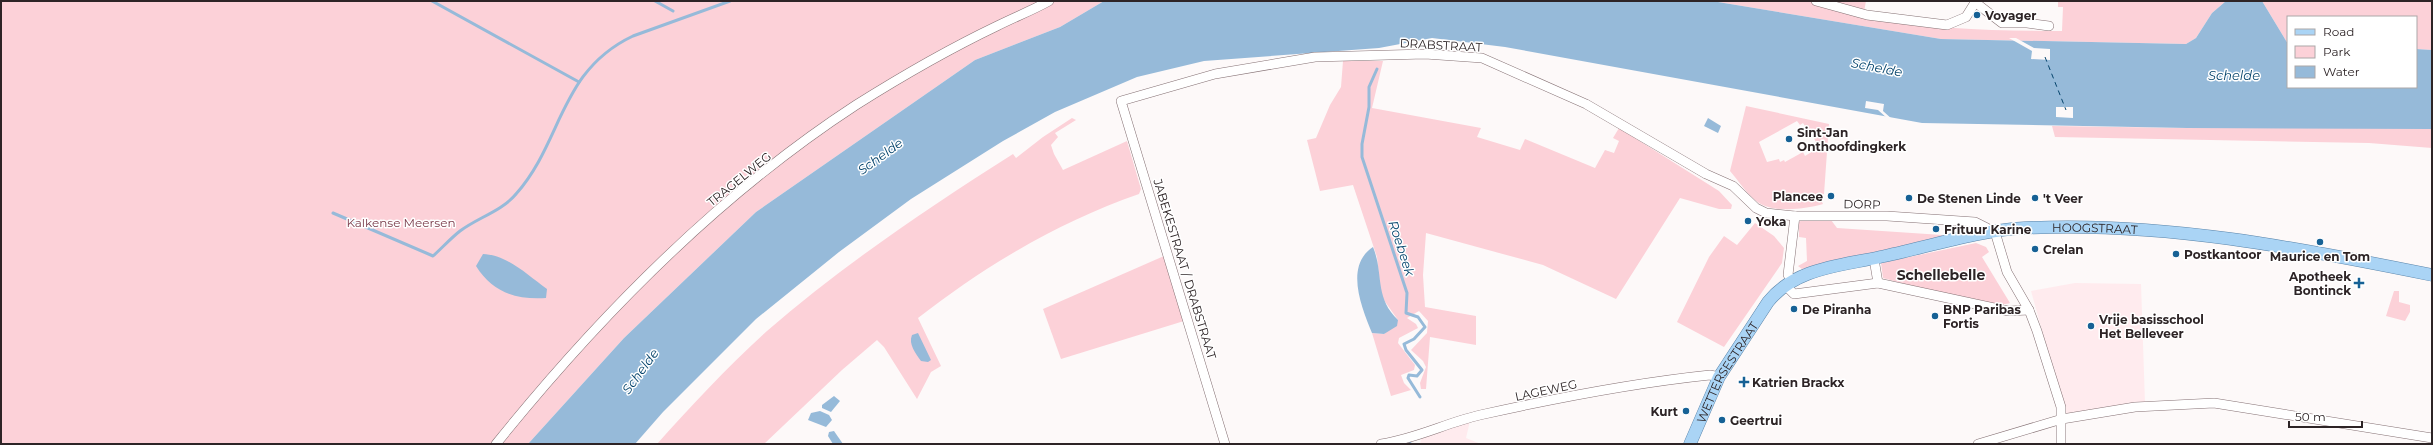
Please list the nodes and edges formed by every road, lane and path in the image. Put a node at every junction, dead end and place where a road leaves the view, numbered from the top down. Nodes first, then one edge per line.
1 (1050, 1) edge
2 (1816, 1) edge
3 (1976, 2) edge
4 (2049, 26) dead end
5 (1121, 100) joint
6 (1795, 216) junction
7 (1992, 233) junction
8 (1874, 259) junction
9 (2432, 275) edge
10 (1788, 283) junction
11 (1878, 283) junction
12 (1768, 302) joint
13 (2029, 310) junction
14 (1719, 377) junction
15 (2062, 419) junction
16 (2432, 438) edge
17 (496, 444) edge
18 (1226, 444) edge
19 (1381, 444) edge
20 (1690, 444) edge
21 (1978, 444) edge
22 (2061, 444) edge

1 - 17 street, TRAGELWEG
2 - 3 street
3 - 4 street
5 - 6 street, DRABSTRAAT
5 - 18 street, JABEKESTRAAT / DRABSTRAAT
6 - 7 street, DORP
6 - 10 street
7 - 8 main road, HOOGSTRAAT
7 - 9 main road, HOOGSTRAAT
7 - 13 street
8 - 10 main road, HOOGSTRAAT
8 - 11 street
10 - 11 street
10 - 12 main road, HOOGSTRAAT
11 - 13 street
12 - 14 main road, WETTERSESTRAAT
13 - 15 street
14 - 19 street, LAGEWEG
14 - 20 main road, WETTERSESTRAAT
15 - 16 street
15 - 21 street
15 - 22 street

